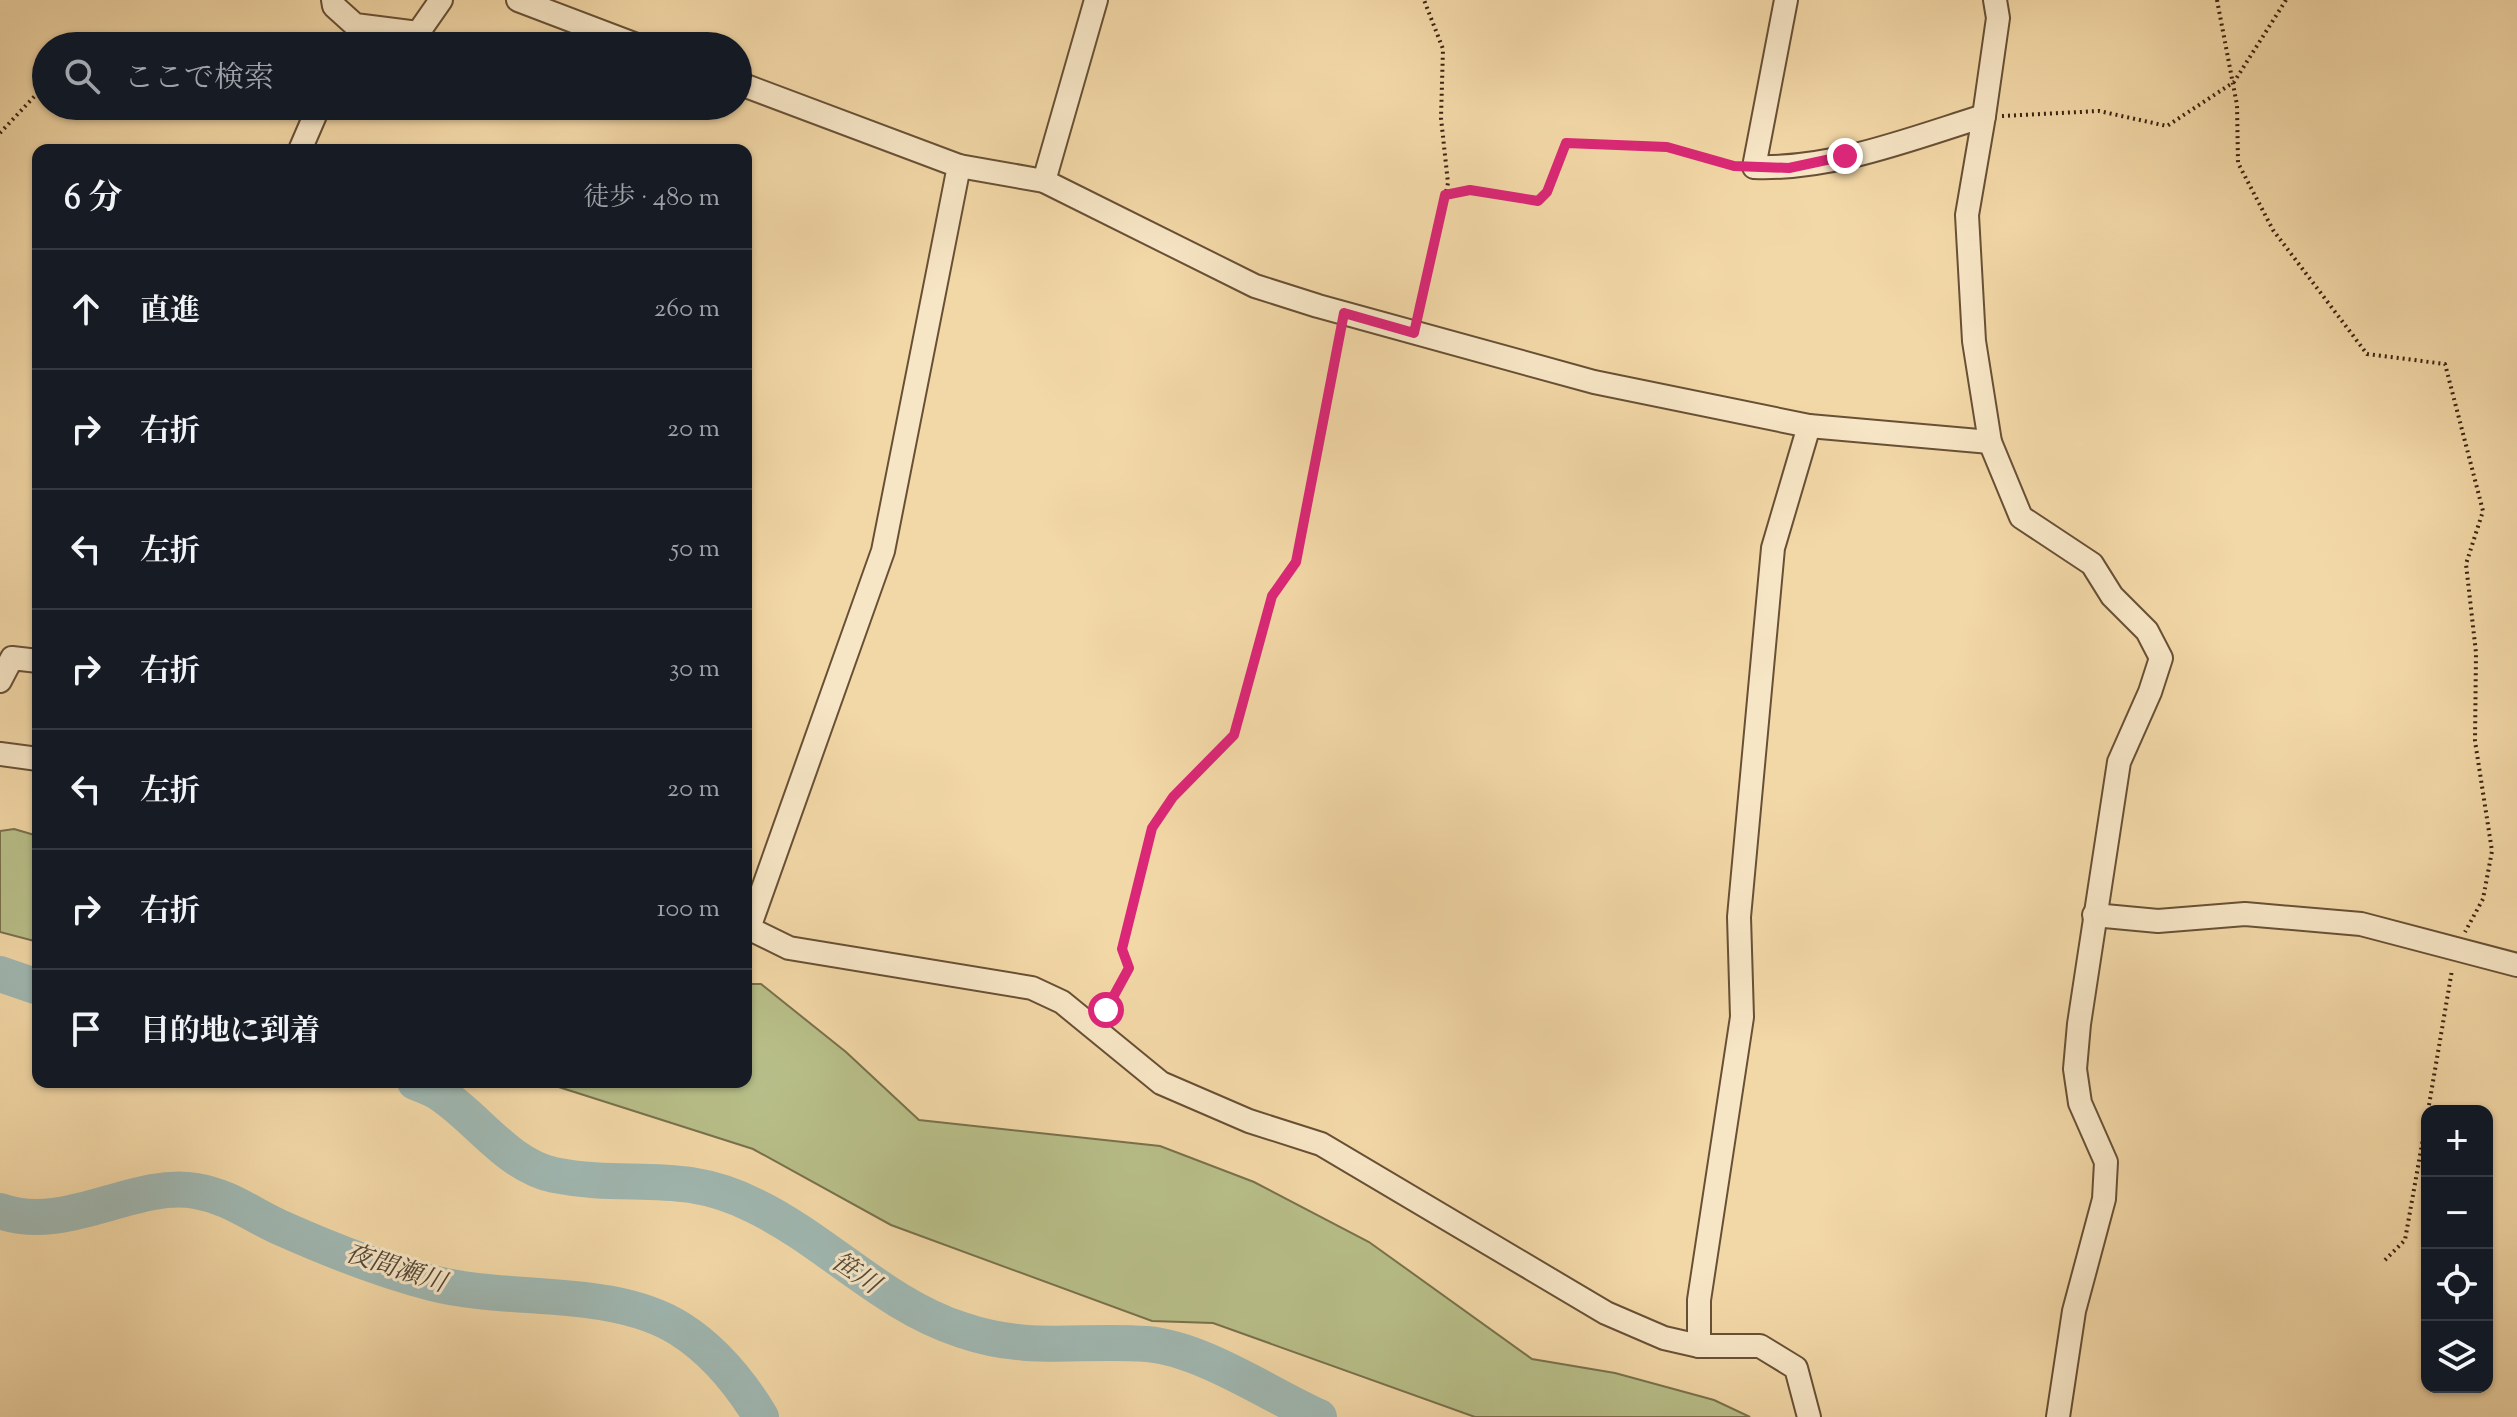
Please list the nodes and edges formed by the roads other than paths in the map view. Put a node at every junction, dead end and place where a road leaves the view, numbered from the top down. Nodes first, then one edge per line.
1 (333, 0) edge
2 (441, 0) edge
3 (518, 0) edge
4 (1096, 0) edge
5 (1786, 0) edge
6 (1995, 0) edge
7 (355, 25) junction
8 (352, 32) edge
9 (410, 32) edge
10 (419, 32) edge
11 (602, 32) edge
12 (752, 88) edge
13 (1984, 116) junction
14 (313, 120) edge
15 (303, 144) edge
16 (959, 166) junction
17 (1044, 181) junction
18 (1809, 426) junction
19 (1990, 442) junction
20 (32, 660) edge
21 (0, 681) edge
22 (0, 754) edge
23 (32, 758) edge
24 (2094, 915) junction
25 (752, 916) edge
26 (752, 929) edge
27 (2517, 965) edge
28 (1699, 1346) junction
29 (1809, 1417) edge
30 (2058, 1417) edge

1 - 7 street
2 - 10 street
3 - 11 street
4 - 17 street
5 - 13 street
6 - 13 street
7 - 8 street
7 - 9 street
12 - 16 street
13 - 19 street
14 - 15 street
16 - 17 street
16 - 25 street
17 - 18 street
18 - 19 street
18 - 28 street
19 - 24 street
20 - 21 street
22 - 23 street
24 - 27 street
24 - 30 street
26 - 28 street
28 - 29 street

